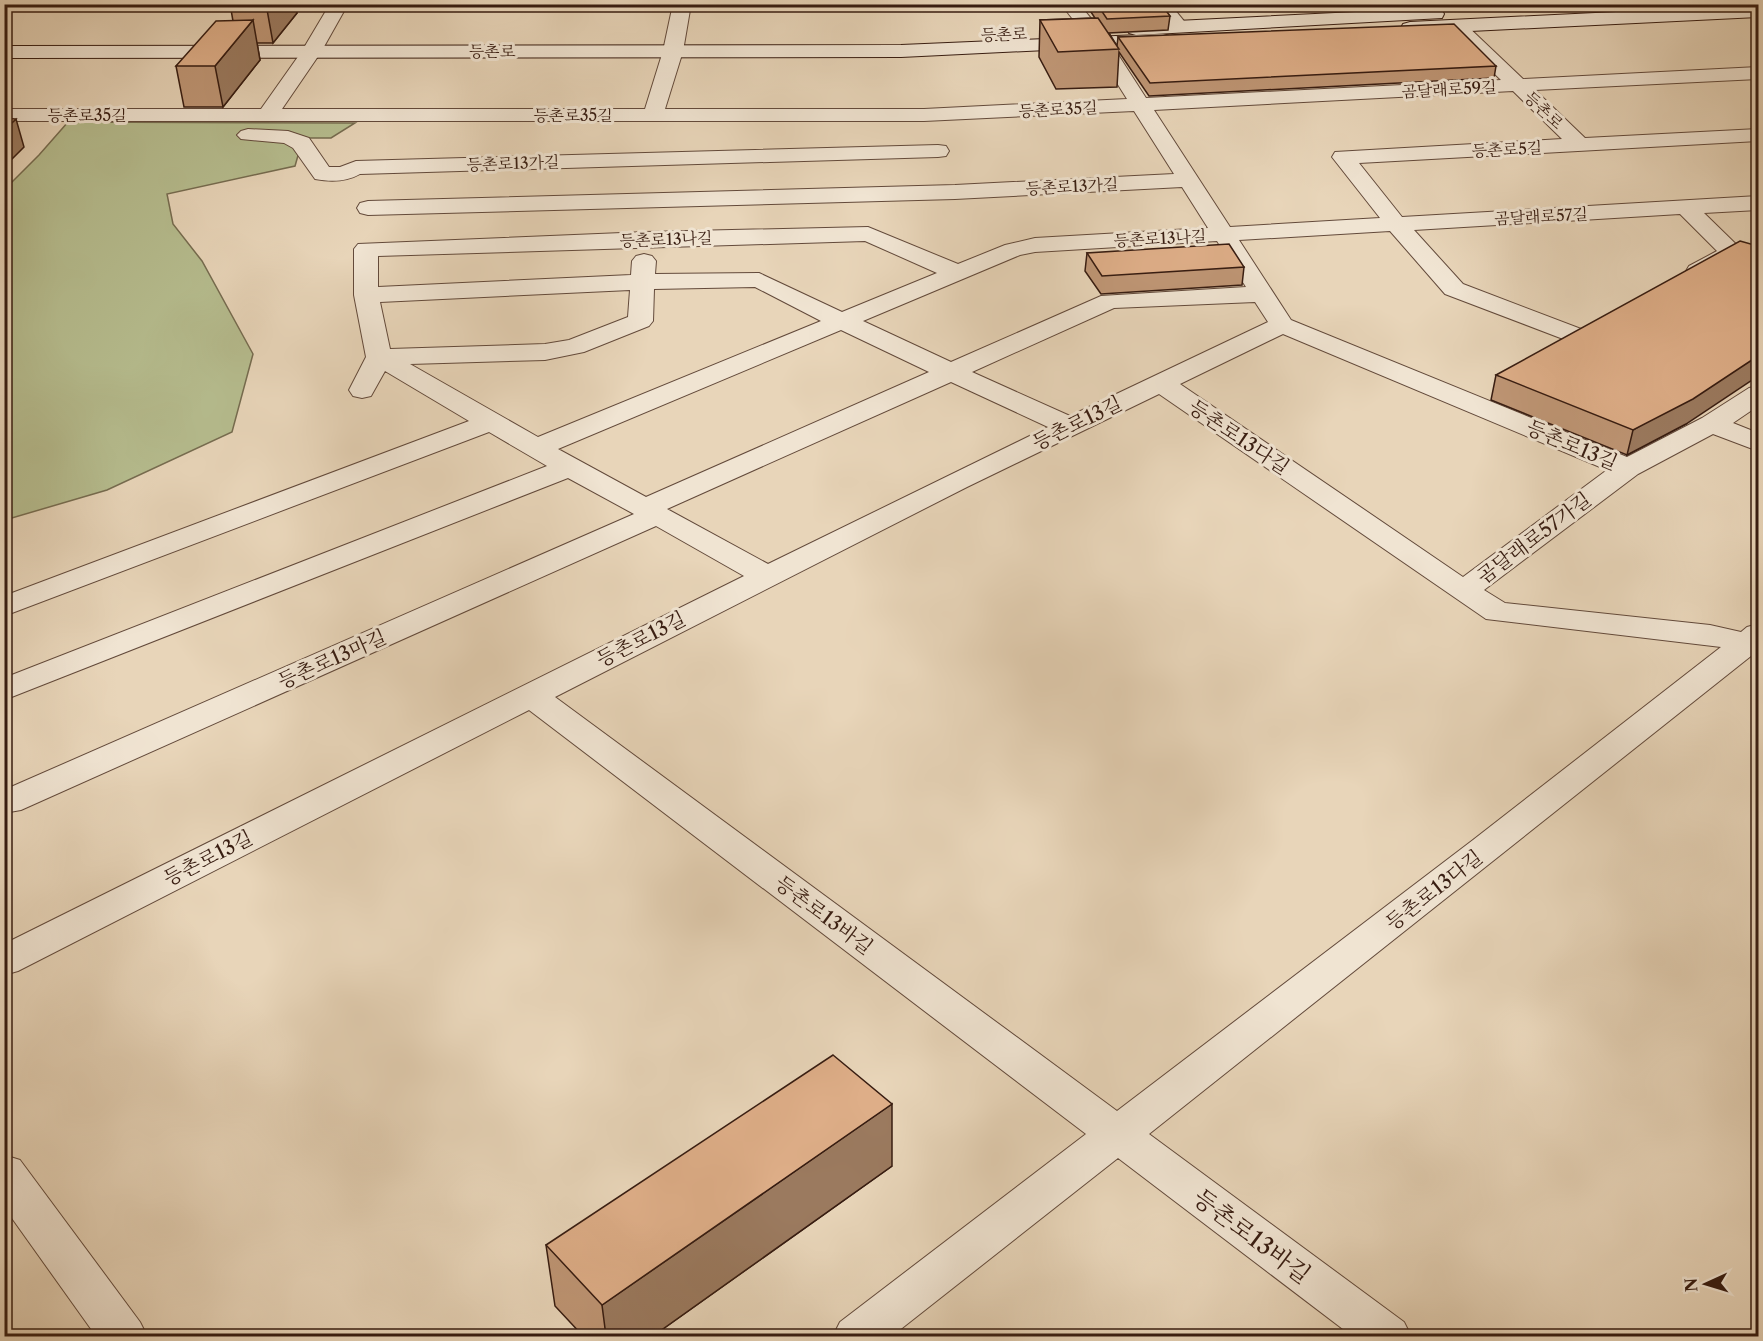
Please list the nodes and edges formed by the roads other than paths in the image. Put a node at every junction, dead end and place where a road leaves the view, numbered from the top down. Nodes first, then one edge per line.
1 (339, 4) edge
2 (682, 4) edge
3 (1070, 4) edge
4 (1160, 4) edge
5 (1619, 4) edge
6 (1611, 5) edge
7 (1758, 11) edge
8 (1179, 26) junction
9 (1456, 26) junction
10 (4, 35) edge
11 (1096, 37) junction
12 (316, 43) junction
13 (675, 44) junction
14 (4, 52) edge
15 (1758, 73) edge
16 (1517, 85) junction
17 (1140, 105) junction
18 (4, 115) edge
19 (111, 115) junction
20 (267, 115) junction
21 (652, 115) junction
22 (924, 115) junction
23 (1758, 135) edge
24 (1580, 145) junction
25 (938, 151) junction
26 (1189, 180) junction
27 (955, 192) junction
28 (648, 200) junction
29 (1758, 203) edge
30 (1685, 207) junction
31 (369, 208) dead end
32 (1397, 225) junction
33 (1224, 234) junction
34 (646, 239) junction
35 (958, 273) junction
36 (1681, 280) edge
37 (642, 282) junction
38 (1263, 294) junction
39 (366, 295) junction
40 (842, 321) junction
41 (1282, 324) junction
42 (1549, 354) edge
43 (379, 357) junction
44 (951, 372) junction
45 (1160, 383) junction
46 (362, 390) dead end
47 (1758, 394) edge
48 (491, 422) junction
49 (1712, 424) junction
50 (1070, 426) junction
51 (1758, 442) edge
52 (536, 448) junction
53 (570, 467) junction
54 (1628, 468) junction
55 (651, 512) junction
56 (767, 576) junction
57 (1463, 591) junction
58 (4, 607) edge
59 (1755, 641) edge
60 (4, 690) edge
61 (530, 695) junction
62 (8, 802) dead end
63 (4, 961) edge
64 (1118, 1135) junction
65 (4, 1172) edge
66 (123, 1336) edge
67 (857, 1336) edge
68 (1387, 1336) edge

1 - 12 street
2 - 13 street
3 - 11 street
4 - 8 street
5 - 6 street, 등촌로
6 - 8 street, 등촌로
7 - 9 street, 등촌로
8 - 11 street, 등촌로
9 - 11 street, 등촌로
9 - 16 street, 등촌로
10 - 12 street, 등촌로
11 - 13 street, 등촌로
11 - 17 street
12 - 13 street, 등촌로
12 - 14 street, 등촌로
12 - 20 street
13 - 21 street
15 - 16 street, 곰달래로59길
16 - 17 street, 곰달래로59길
16 - 24 street, 등촌로
17 - 22 street, 등촌로35길
17 - 26 street
18 - 19 street, 등촌로35길
19 - 20 street, 등촌로35길
19 - 25 street, 등촌로13가길
20 - 21 street, 등촌로35길
21 - 22 street, 등촌로35길
22 - 25 street
23 - 24 street, 등촌로5길
24 - 32 street, 등촌로5길
25 - 27 street
26 - 27 street, 등촌로13가길
26 - 33 street
27 - 28 street, 등촌로13가길
28 - 31 street, 등촌로13가길
28 - 34 street
29 - 30 street, 곰달래로57길
30 - 32 street, 곰달래로57길
30 - 36 street
32 - 33 street, 곰달래로57길
32 - 42 street
33 - 35 street, 등촌로13나길
33 - 38 street
34 - 35 street, 등촌로13나길
34 - 37 street
34 - 39 street, 등촌로13나길
35 - 40 street, 등촌로13나길
37 - 39 street
37 - 40 street
37 - 43 street
38 - 41 street
38 - 44 street
39 - 43 street
40 - 44 street
40 - 52 street, 등촌로13나길
41 - 45 street, 등촌로13길
41 - 54 street, 등촌로13길
43 - 46 street
43 - 48 street
44 - 50 street
44 - 55 street
45 - 50 street, 등촌로13길
45 - 57 street, 등촌로13다길
47 - 49 street, 곰달래로57가길
48 - 52 street
48 - 58 street
49 - 51 street
49 - 54 street, 곰달래로57가길
50 - 56 street, 등촌로13길
52 - 53 street
53 - 55 street
53 - 60 street
54 - 57 street, 곰달래로57가길
55 - 56 street
55 - 62 street, 등촌로13마길
56 - 61 street, 등촌로13길
57 - 59 street, 등촌로13다길
59 - 64 street, 등촌로13다길
61 - 63 street, 등촌로13길
61 - 64 street, 등촌로13바길
64 - 67 street
64 - 68 street, 등촌로13바길
65 - 66 street

